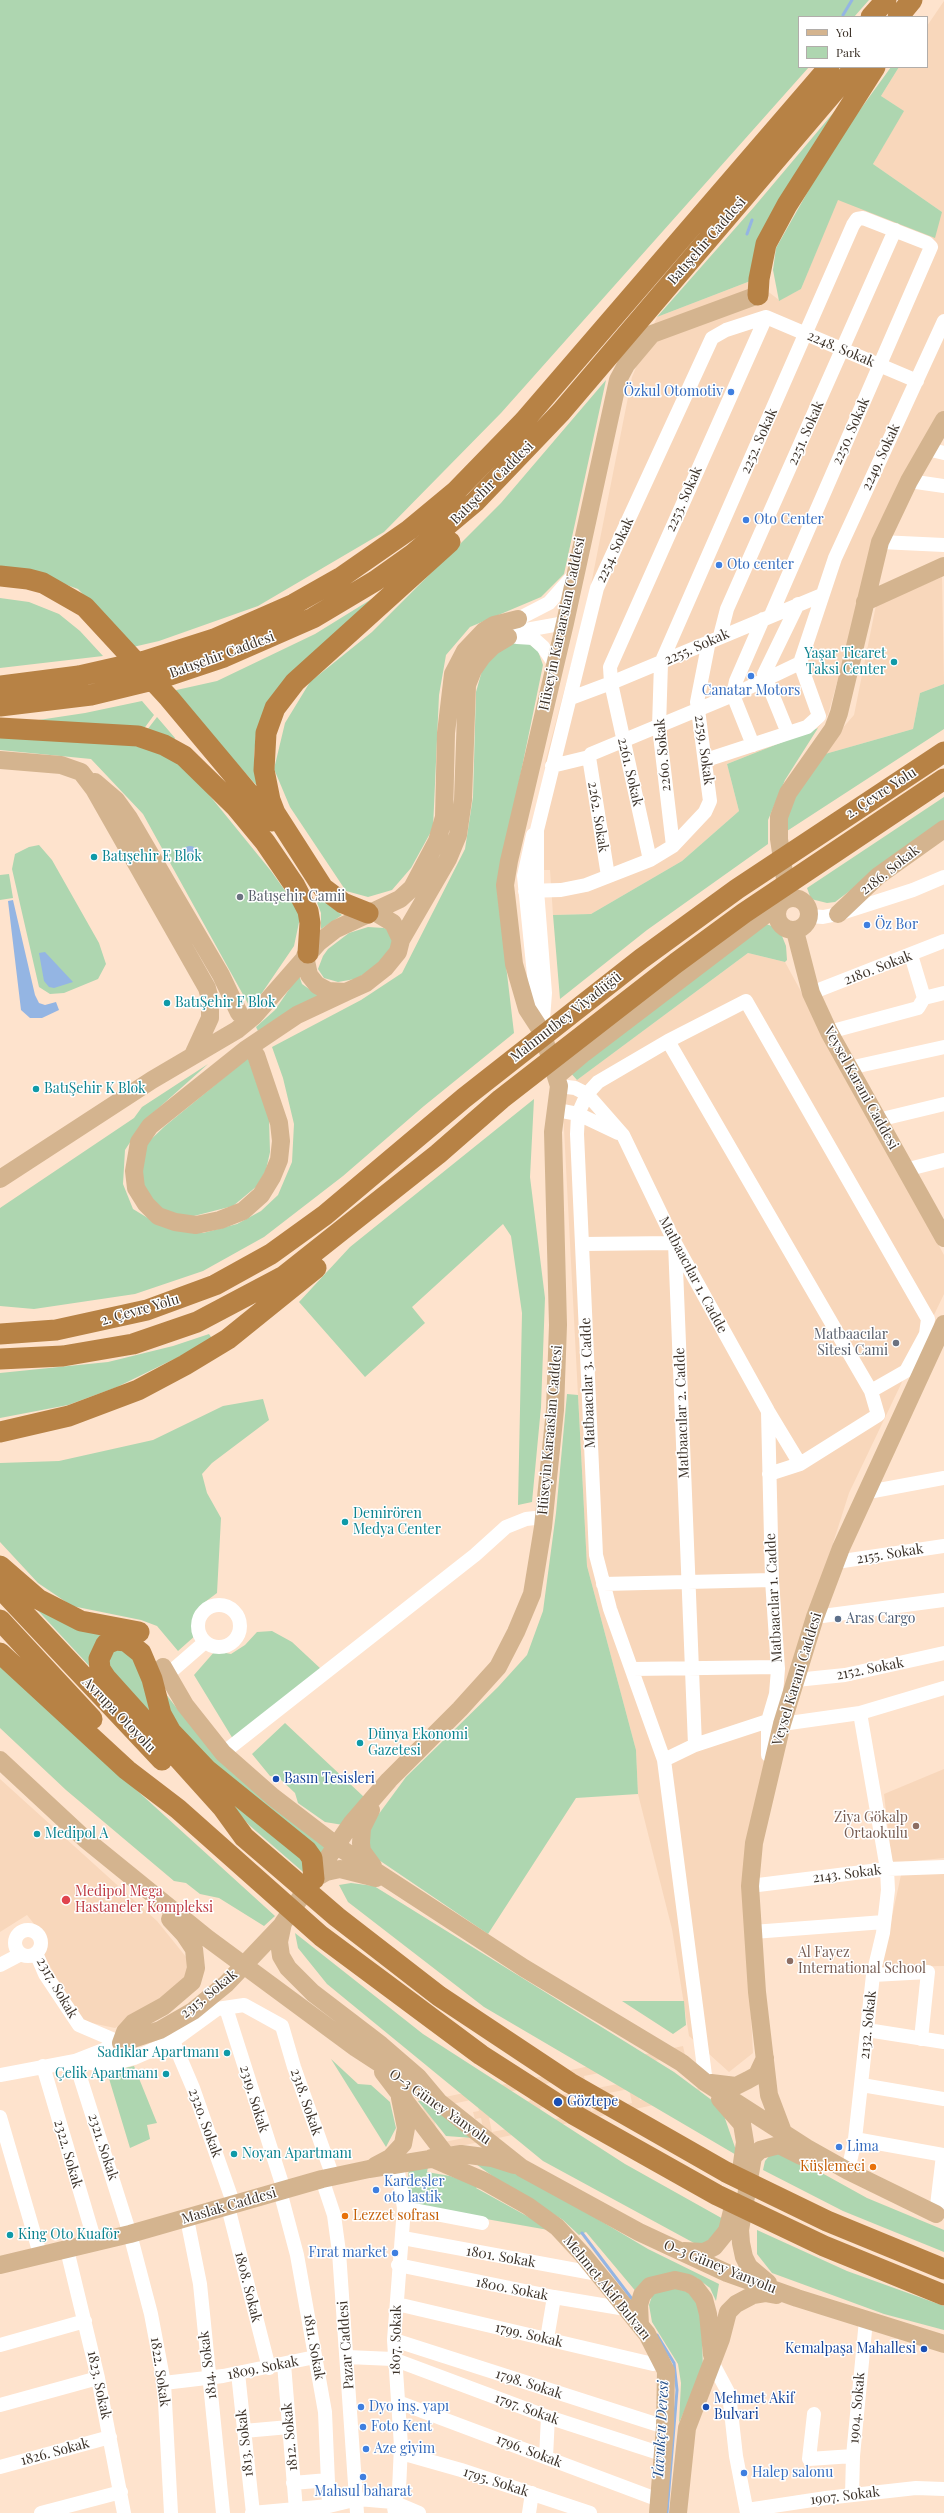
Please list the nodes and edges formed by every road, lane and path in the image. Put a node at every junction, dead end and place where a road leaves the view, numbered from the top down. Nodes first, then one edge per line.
1 (886, 0) edge
2 (912, 0) edge
3 (926, 0) edge
4 (872, 16) edge
5 (899, 16) edge
6 (915, 16) edge
7 (828, 68) edge
8 (855, 68) edge
9 (874, 68) edge
10 (895, 230) junction
11 (758, 295) junction
12 (766, 317) junction
13 (944, 321) edge
14 (807, 334) junction
15 (843, 349) junction
16 (880, 365) junction
17 (917, 380) junction
18 (944, 420) edge
19 (927, 449) junction
20 (944, 452) edge
21 (909, 481) junction
22 (944, 486) edge
23 (488, 489) junction
24 (880, 542) junction
25 (944, 545) edge
26 (944, 566) edge
27 (0, 576) edge
28 (573, 576) junction
29 (0, 590) edge
30 (822, 595) junction
31 (865, 602) junction
32 (798, 604) junction
33 (767, 617) junction
34 (518, 619) junction
35 (565, 623) junction
36 (107, 637) junction
37 (508, 637) junction
38 (715, 639) junction
39 (554, 663) junction
40 (660, 663) junction
41 (800, 663) junction
42 (765, 679) junction
43 (0, 681) edge
44 (35, 682) junction
45 (611, 683) junction
46 (0, 686) edge
47 (734, 695) junction
48 (571, 698) junction
49 (163, 702) junction
50 (0, 706) edge
51 (698, 710) junction
52 (659, 727) junction
53 (0, 728) edge
54 (788, 733) junction
55 (623, 740) junction
56 (753, 746) junction
57 (944, 752) edge
58 (589, 757) junction
59 (0, 760) edge
60 (706, 760) junction
61 (552, 766) junction
62 (81, 772) junction
63 (944, 779) edge
64 (236, 807) junction
65 (944, 829) edge
66 (818, 834) joint
67 (674, 846) junction
68 (299, 854) junction
69 (831, 854) joint
70 (650, 860) junction
71 (608, 876) junction
72 (944, 877) edge
73 (531, 891) junction
74 (783, 904) junction
75 (370, 912) junction
76 (838, 914) junction
77 (810, 916) junction
78 (795, 931) junction
79 (401, 940) junction
80 (944, 941) edge
81 (306, 955) junction
82 (911, 955) junction
83 (346, 992) junction
84 (812, 993) junction
85 (944, 994) edge
86 (924, 998) junction
87 (239, 1013) joint
88 (542, 1031) junction
89 (829, 1032) junction
90 (668, 1041) junction
91 (944, 1047) edge
92 (194, 1055) junction
93 (256, 1055) joint
94 (849, 1068) junction
95 (558, 1081) junction
96 (587, 1094) junction
97 (944, 1104) edge
98 (557, 1110) junction
99 (578, 1114) junction
100 (878, 1120) junction
101 (623, 1135) junction
102 (944, 1160) edge
103 (905, 1170) junction
104 (0, 1179) edge
105 (940, 1221) edge
106 (344, 1236) junction
107 (944, 1238) edge
108 (675, 1243) junction
109 (583, 1244) junction
110 (271, 1254) joint
111 (118, 1318) junction
112 (0, 1320) edge
113 (944, 1324) edge
114 (0, 1334) edge
115 (940, 1343) edge
116 (0, 1359) edge
117 (871, 1391) junction
118 (768, 1412) junction
119 (0, 1432) edge
120 (800, 1464) junction
121 (769, 1474) junction
122 (944, 1478) edge
123 (868, 1492) junction
124 (544, 1517) junction
125 (944, 1546) edge
126 (836, 1562) junction
127 (0, 1566) edge
128 (772, 1580) junction
129 (689, 1582) junction
130 (603, 1584) junction
131 (0, 1588) edge
132 (944, 1600) edge
133 (815, 1617) junction
134 (0, 1620) edge
135 (203, 1640) dead end
136 (0, 1653) edge
137 (944, 1654) edge
138 (778, 1667) junction
139 (692, 1668) junction
140 (632, 1669) junction
141 (165, 1671) junction
142 (796, 1680) junction
143 (944, 1688) edge
144 (860, 1713) junction
145 (775, 1723) junction
146 (695, 1745) junction
147 (223, 1753) junction
148 (0, 1760) edge
149 (664, 1760) junction
150 (389, 1780) junction
151 (756, 1806) dead end
152 (178, 1810) junction
153 (351, 1824) junction
154 (312, 1827) junction
155 (244, 1837) junction
156 (337, 1846) junction
157 (944, 1867) edge
158 (123, 1869) junction
159 (887, 1869) junction
160 (385, 1877) junction
161 (314, 1879) junction
162 (750, 1886) junction
163 (402, 1890) junction
164 (884, 1922) junction
165 (283, 1923) junction
166 (753, 1932) junction
167 (36, 1953) junction
168 (8, 1959) edge
169 (873, 1975) junction
170 (226, 2008) junction
171 (867, 2030) junction
172 (921, 2039) junction
173 (173, 2041) junction
174 (944, 2042) edge
175 (120, 2043) junction
176 (356, 2048) junction
177 (765, 2058) junction
178 (75, 2061) junction
179 (43, 2066) junction
180 (0, 2075) edge
181 (706, 2083) junction
182 (862, 2085) junction
183 (398, 2094) junction
184 (944, 2099) edge
185 (439, 2102) junction
186 (0, 2116) edge
187 (783, 2132) junction
188 (855, 2139) junction
189 (944, 2155) edge
190 (444, 2161) junction
191 (397, 2166) junction
192 (522, 2168) junction
193 (369, 2169) junction
194 (848, 2171) junction
195 (327, 2178) junction
196 (282, 2191) junction
197 (231, 2206) junction
198 (404, 2208) junction
199 (940, 2215) edge
200 (186, 2219) junction
201 (482, 2223) dead end
202 (130, 2234) junction
203 (403, 2238) junction
204 (92, 2243) junction
205 (668, 2247) junction
206 (40, 2254) junction
207 (69, 2258) junction
208 (0, 2265) edge
209 (398, 2265) junction
210 (944, 2269) edge
211 (598, 2274) junction
212 (0, 2278) edge
213 (944, 2295) edge
214 (554, 2297) junction
215 (797, 2298) junction
216 (397, 2304) junction
217 (626, 2308) junction
218 (866, 2320) junction
219 (85, 2321) junction
220 (640, 2325) junction
221 (546, 2339) junction
222 (394, 2340) junction
223 (944, 2344) edge
224 (0, 2345) edge
225 (315, 2357) junction
226 (347, 2357) junction
227 (393, 2359) junction
228 (661, 2362) junction
229 (712, 2362) junction
230 (284, 2364) junction
231 (269, 2368) junction
232 (238, 2373) junction
233 (210, 2377) junction
234 (98, 2378) junction
235 (164, 2383) junction
236 (398, 2402) junction
237 (0, 2404) edge
238 (814, 2414) dead end
239 (548, 2417) junction
240 (288, 2427) junction
241 (665, 2427) junction
242 (244, 2431) junction
243 (110, 2437) junction
244 (401, 2453) junction
245 (662, 2454) junction
246 (853, 2456) junction
247 (546, 2457) junction
248 (0, 2466) edge
249 (328, 2480) junction
250 (293, 2483) junction
251 (944, 2489) edge
252 (121, 2492) junction
253 (532, 2493) junction
254 (852, 2495) junction
255 (358, 2499) junction
256 (330, 2506) junction
257 (394, 2507) edge
258 (658, 2507) edge
259 (299, 2511) edge
260 (747, 2511) edge
261 (41, 2513) edge
262 (124, 2513) edge
263 (171, 2513) edge
264 (223, 2513) edge
265 (252, 2513) edge
266 (357, 2513) edge
267 (419, 2513) edge
268 (529, 2513) edge
269 (590, 2513) edge
270 (678, 2513) edge

1 - 4 highway
2 - 5 highway
3 - 6 highway
7 - 44 highway, Batışehir Caddesi
8 - 23 highway, Batışehir Caddesi
9 - 11 highway
10 - 14 street, 2252. Sokak
10 - 15 street, 2251. Sokak
10 - 16 street, 2250. Sokak
11 - 12 street
11 - 28 main road, Hüseyin Karaarslan Caddesi
12 - 14 street, 2248. Sokak
12 - 45 street, 2253. Sokak
12 - 48 street, 2254. Sokak
13 - 17 street, 2249. Sokak
14 - 15 street, 2248. Sokak
14 - 40 street, 2252. Sokak
15 - 16 street, 2248. Sokak
15 - 38 street, 2251. Sokak
16 - 17 street, 2248. Sokak
16 - 33 street, 2250. Sokak
17 - 30 street, 2249. Sokak
18 - 19 main road
19 - 20 street
19 - 21 main road
21 - 22 street
21 - 24 main road
23 - 50 highway, Batışehir Caddesi
23 - 68 highway
24 - 25 street
24 - 31 main road
26 - 31 main road
27 - 36 highway
28 - 34 street
28 - 35 main road, Hüseyin Karaarslan Caddesi
29 - 36 highway
30 - 32 street, 2255. Sokak
30 - 41 street, 2249. Sokak
31 - 74 main road
32 - 33 street, 2255. Sokak
32 - 42 street
33 - 38 street, 2255. Sokak
33 - 47 street, 2250. Sokak
34 - 35 street
34 - 75 main road
35 - 37 street
35 - 39 main road, Hüseyin Karaarslan Caddesi
36 - 49 highway
37 - 39 street
37 - 79 main road
38 - 40 street, 2255. Sokak
38 - 51 street, 2259. Sokak
39 - 88 main road, Hüseyin Karaarslan Caddesi
40 - 45 street, 2255. Sokak
40 - 52 street, 2260. Sokak
41 - 42 street
41 - 54 street
42 - 47 street
42 - 54 street
43 - 44 highway
44 - 46 highway, Batışehir Caddesi
45 - 48 street, 2255. Sokak
45 - 55 street, 2261. Sokak
47 - 51 street
47 - 56 street
48 - 61 street, 2254. Sokak
49 - 64 highway
49 - 68 highway
51 - 52 street
51 - 60 street, 2259. Sokak
52 - 55 street
52 - 67 street, 2260. Sokak
53 - 64 highway
54 - 56 street
55 - 58 street
55 - 70 street, 2261. Sokak
56 - 60 street
57 - 66 highway, 2. Çevre Yolu
58 - 61 street
58 - 71 street, 2262. Sokak
59 - 62 main road
60 - 67 street, 2259. Sokak
61 - 73 street, 2254. Sokak
62 - 87 main road
62 - 92 main road
63 - 69 highway, 2. Çevre Yolu
64 - 81 highway
65 - 76 main road, 2186. Sokak
66 - 110 highway, Mahmutbey Viyadüğü
67 - 70 street, 2259. Sokak
68 - 75 highway
69 - 106 highway, Mahmutbey Viyadüğü
70 - 71 street, 2259. Sokak
71 - 73 street, 2259. Sokak
72 - 76 street
73 - 88 street, 2254. Sokak
74 - 77 main road
74 - 78 main road
74 - 95 main road
75 - 79 main road
75 - 81 main road
76 - 77 street
77 - 78 main road
78 - 84 main road, Veysel Karani Caddesi
79 - 83 main road
80 - 82 street, 2180. Sokak
81 - 83 main road
81 - 92 main road
82 - 84 street, 2180. Sokak
82 - 86 street
83 - 93 main road
84 - 89 main road, Veysel Karani Caddesi
85 - 86 street
86 - 89 street
87 - 93 street
88 - 95 main road, Hüseyin Karaaslan Caddesi
89 - 94 main road, Veysel Karani Caddesi
90 - 96 street, Matbaacılar 3. Cadde
90 - 117 street
90 - 117 street, Matbaacılar 3. Cadde
91 - 94 street
92 - 104 main road
94 - 100 main road, Veysel Karani Caddesi
95 - 96 street, Matbaacılar 1. Cadde
95 - 98 main road, Hüseyin Karaaslan Caddesi
96 - 99 street, Matbaacılar 3. Cadde
96 - 101 street, Matbaacılar 1. Cadde
97 - 100 street
98 - 99 street
98 - 124 main road, Hüseyin Karaaslan Caddesi
99 - 101 street
99 - 109 street, Matbaacılar 3. Cadde
100 - 103 main road, Veysel Karani Caddesi
101 - 108 street, Matbaacılar 1. Cadde
102 - 103 street
103 - 105 main road, Veysel Karani Caddesi
105 - 107 main road, Veysel Karani Caddesi
106 - 116 highway, 2. Çevre Yolu
106 - 119 highway
108 - 109 street
108 - 118 street, Matbaacılar 1. Cadde
108 - 129 street, Matbaacılar 2. Cadde
109 - 130 street, Matbaacılar 3. Cadde
110 - 111 highway, 2. Çevre Yolu
111 - 112 highway
111 - 114 highway, 2. Çevre Yolu
113 - 115 main road, Veysel Karani Caddesi
115 - 123 main road, Veysel Karani Caddesi
117 - 120 street
118 - 120 street, Matbaacılar 1. Cadde
118 - 121 street, Matbaacılar 1. Cadde
120 - 121 street
121 - 128 street, Matbaacılar 1. Cadde
122 - 123 street
123 - 126 main road, Veysel Karani Caddesi
124 - 147 street
124 - 150 main road, Hüseyin Karaaslan Caddesi
125 - 126 street, 2155. Sokak
126 - 133 main road, Veysel Karani Caddesi
127 - 141 highway
128 - 129 street
128 - 138 street, Matbaacılar 1. Cadde
129 - 130 street
129 - 139 street, Matbaacılar 2. Cadde
130 - 140 street, Matbaacılar 3. Cadde
131 - 155 highway, Avrupa Otoyolu
132 - 133 street
133 - 142 main road, Veysel Karani Caddesi
134 - 152 highway, Avrupa Otoyolu
135 - 141 street
136 - 152 highway
137 - 142 street, 2152. Sokak
138 - 139 street
138 - 145 street, Matbaacılar 1. Cadde
139 - 140 street
139 - 146 street, Matbaacılar 2. Cadde
140 - 149 street, Matbaacılar 3. Cadde
141 - 147 main road
142 - 145 main road, Veysel Karani Caddesi
143 - 144 street
144 - 145 street
144 - 159 street, 2132. Sokak
145 - 146 street
145 - 151 street
145 - 162 main road, Veysel Karani Caddesi
146 - 149 street
147 - 154 main road
148 - 158 main road, O-3 Güney Yanyolu
149 - 181 street, Matbaacılar 3. Cadde
150 - 153 main road, 2315. Sokak
150 - 160 main road
152 - 213 highway
153 - 154 main road
153 - 156 main road, 2315. Sokak
154 - 156 main road
155 - 161 highway
155 - 210 highway
156 - 160 main road
156 - 161 main road, 2315. Sokak
157 - 159 street, 2143. Sokak
158 - 175 main road
158 - 176 main road, O-3 Güney Yanyolu
159 - 162 street, 2143. Sokak
159 - 164 street, 2132. Sokak
160 - 163 main road
161 - 163 main road
161 - 165 main road, 2315. Sokak
162 - 166 main road, Veysel Karani Caddesi
163 - 181 main road
164 - 166 street
164 - 169 street, 2132. Sokak
165 - 175 main road, 2315. Sokak
165 - 185 main road
166 - 177 main road, Veysel Karani Caddesi
167 - 168 street, 2317. Sokak
167 - 168 street, 2317. Sokak
167 - 175 street, 2317. Sokak
169 - 171 street, 2132. Sokak
169 - 172 street
170 - 173 street
170 - 195 street, 2318. Sokak
170 - 196 street, 2319. Sokak
171 - 172 street
171 - 182 street, 2132. Sokak
172 - 174 street
173 - 178 street
173 - 197 street, 2320. Sokak
175 - 178 street
176 - 183 main road
176 - 185 main road, O-3 Güney Yanyolu
177 - 181 main road
177 - 187 main road, Veysel Karani Caddesi
178 - 179 street
178 - 202 street, 2321. Sokak
179 - 180 street
179 - 204 street, 2322. Sokak
181 - 187 main road
181 - 205 main road
182 - 184 street
182 - 188 street, 2132. Sokak
183 - 190 main road
183 - 193 main road
185 - 192 main road, O-3 Güney Yanyolu
186 - 206 street
187 - 194 main road
188 - 189 street
188 - 194 street, 2132. Sokak
189 - 199 street
190 - 191 main road
190 - 192 main road
190 - 211 main road, Mehmet Akif Bulvarı
191 - 193 main road
191 - 198 street, 1807. Sokak
192 - 205 main road, O-3 Güney Yanyolu
193 - 195 main road, Maslak Caddesi
194 - 199 main road
195 - 196 main road, Maslak Caddesi
195 - 226 street, Pazar Caddesi
196 - 197 main road, Maslak Caddesi
196 - 225 street, 1811. Sokak
197 - 200 main road, Maslak Caddesi
197 - 231 street, 1808. Sokak
198 - 201 street
198 - 203 street, 1807. Sokak
199 - 215 main road
200 - 202 main road, Maslak Caddesi
200 - 233 street, 1814. Sokak
202 - 204 main road, Maslak Caddesi
202 - 235 street, 1822. Sokak
203 - 209 street, 1807. Sokak
203 - 211 street, 1801. Sokak
204 - 206 main road, Maslak Caddesi
204 - 207 main road, Maslak Caddesi
205 - 215 main road, O-3 Güney Yanyolu
206 - 208 main road, Maslak Caddesi
207 - 212 main road, Maslak Caddesi
207 - 219 street, 1823. Sokak
209 - 214 street, 1800. Sokak
209 - 216 street, 1807. Sokak
211 - 217 main road, Mehmet Akif Bulvarı
214 - 217 street, 1800. Sokak
214 - 221 street
215 - 218 main road, O-3 Güney Yanyolu
215 - 229 main road
216 - 221 street, 1799. Sokak
216 - 222 street, 1807. Sokak
217 - 220 main road, Mehmet Akif Bulvarı
218 - 223 main road, O-3 Güney Yanyolu
218 - 246 street, 1904. Sokak
219 - 224 street
219 - 234 street, 1823. Sokak
220 - 228 main road, Mehmet Akif Bulvarı
220 - 229 main road
221 - 228 street, 1799. Sokak
222 - 227 street, 1807. Sokak
222 - 241 street, 1798. Sokak
225 - 230 street, 1809. Sokak
225 - 249 street, 1811. Sokak
226 - 227 street, 1797. Sokak
226 - 255 street, Pazar Caddesi
227 - 236 street, 1807. Sokak
227 - 239 street, 1797. Sokak
228 - 241 main road, Mehmet Akif Bulvarı
229 - 260 street
229 - 270 main road
230 - 231 street, 1809. Sokak
230 - 240 street, 1812. Sokak
231 - 232 street, 1809. Sokak
232 - 233 street, 1809. Sokak
232 - 242 street, 1813. Sokak
233 - 235 street, 1809. Sokak
233 - 264 street, 1814. Sokak
234 - 237 street
234 - 243 street, 1823. Sokak
235 - 263 street, 1822. Sokak
236 - 244 street, 1807. Sokak
236 - 247 street, 1796. Sokak
238 - 246 street
239 - 245 street, 1797. Sokak
239 - 247 street
240 - 242 street
240 - 250 street, 1812. Sokak
241 - 245 main road, Mehmet Akif Bulvarı
242 - 265 street, 1813. Sokak
243 - 248 street, 1826. Sokak
243 - 252 street, 1823. Sokak
244 - 253 street, 1795. Sokak
244 - 257 street, 1807. Sokak
245 - 258 main road, Mehmet Akif Bulvarı
246 - 254 street, 1904. Sokak
247 - 258 street, 1796. Sokak
249 - 250 street
249 - 256 street, 1811. Sokak
250 - 259 street, 1812. Sokak
251 - 254 street, 1907. Sokak
252 - 261 street
252 - 262 street, 1823. Sokak
253 - 268 street
253 - 269 street, 1795. Sokak
254 - 260 street, 1907. Sokak
255 - 256 street
255 - 257 street
255 - 266 street, Pazar Caddesi
256 - 259 street
257 - 267 street
259 - 265 street

